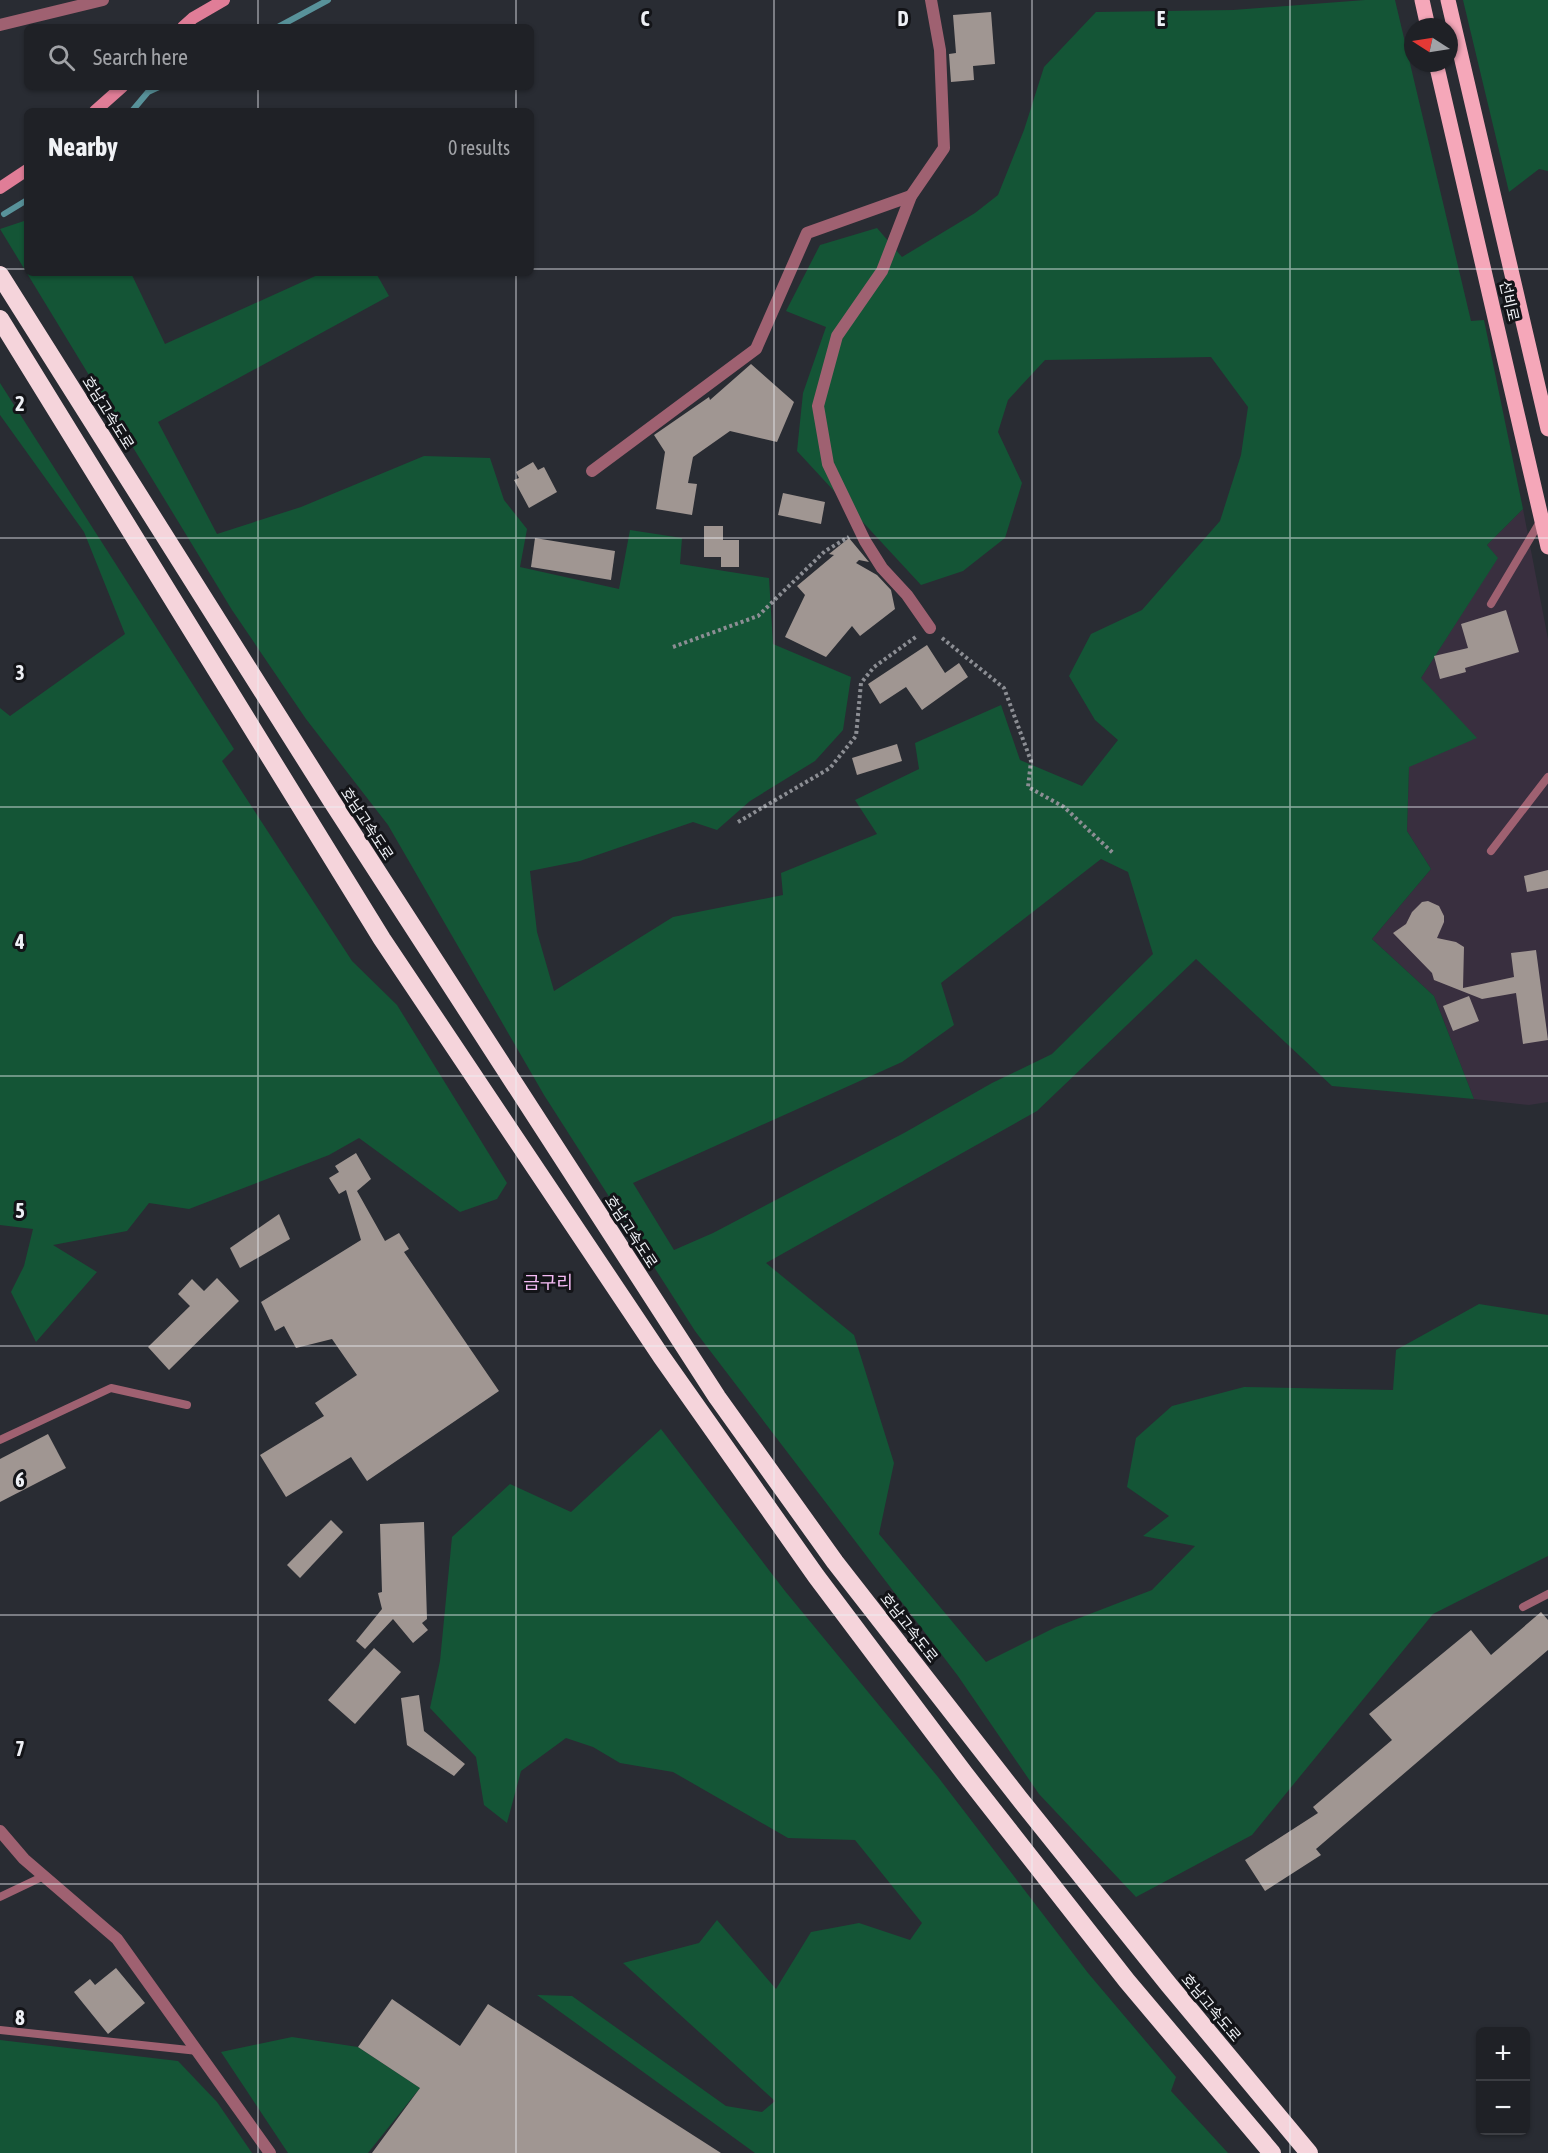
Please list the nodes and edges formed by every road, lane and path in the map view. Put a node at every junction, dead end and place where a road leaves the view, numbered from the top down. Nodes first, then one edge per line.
1 (103, 0) edge
2 (224, 0) edge
3 (931, 0) edge
4 (1422, 0) edge
5 (1449, 0) edge
6 (1426, 18) edge
7 (186, 24) edge
8 (0, 25) edge
9 (1438, 72) edge
10 (119, 90) edge
11 (98, 108) edge
12 (24, 172) edge
13 (0, 188) edge
14 (910, 196) junction
15 (0, 275) edge
16 (0, 319) edge
17 (1548, 429) edge
18 (592, 471) dead end
19 (1541, 519) junction
20 (860, 531) junction
21 (1548, 547) edge
22 (1491, 604) dead end
23 (930, 627) junction
24 (673, 647) dead end
25 (1548, 777) edge
26 (738, 822) dead end
27 (1491, 851) dead end
28 (1113, 853) dead end
29 (187, 1405) dead end
30 (0, 1440) edge
31 (1548, 1594) edge
32 (1523, 1607) dead end
33 (0, 1832) edge
34 (44, 1876) junction
35 (0, 1897) edge
36 (0, 2030) edge
37 (198, 2051) junction
38 (270, 2153) edge
39 (1272, 2153) edge
40 (1309, 2153) edge

1 - 8 street
2 - 7 street
3 - 14 street
4 - 6 main road
5 - 17 main road, 선비로
9 - 19 main road, 선비로
10 - 11 street
12 - 13 street
14 - 18 street
14 - 20 street
15 - 40 highway, 호남고속도로
16 - 39 highway
19 - 21 main road, 선비로
19 - 22 lane
20 - 23 street
20 - 24 path
23 - 26 path
23 - 28 path
25 - 27 lane
29 - 30 lane
31 - 32 lane
33 - 34 street
34 - 35 lane
34 - 37 street
36 - 37 lane
37 - 38 street

